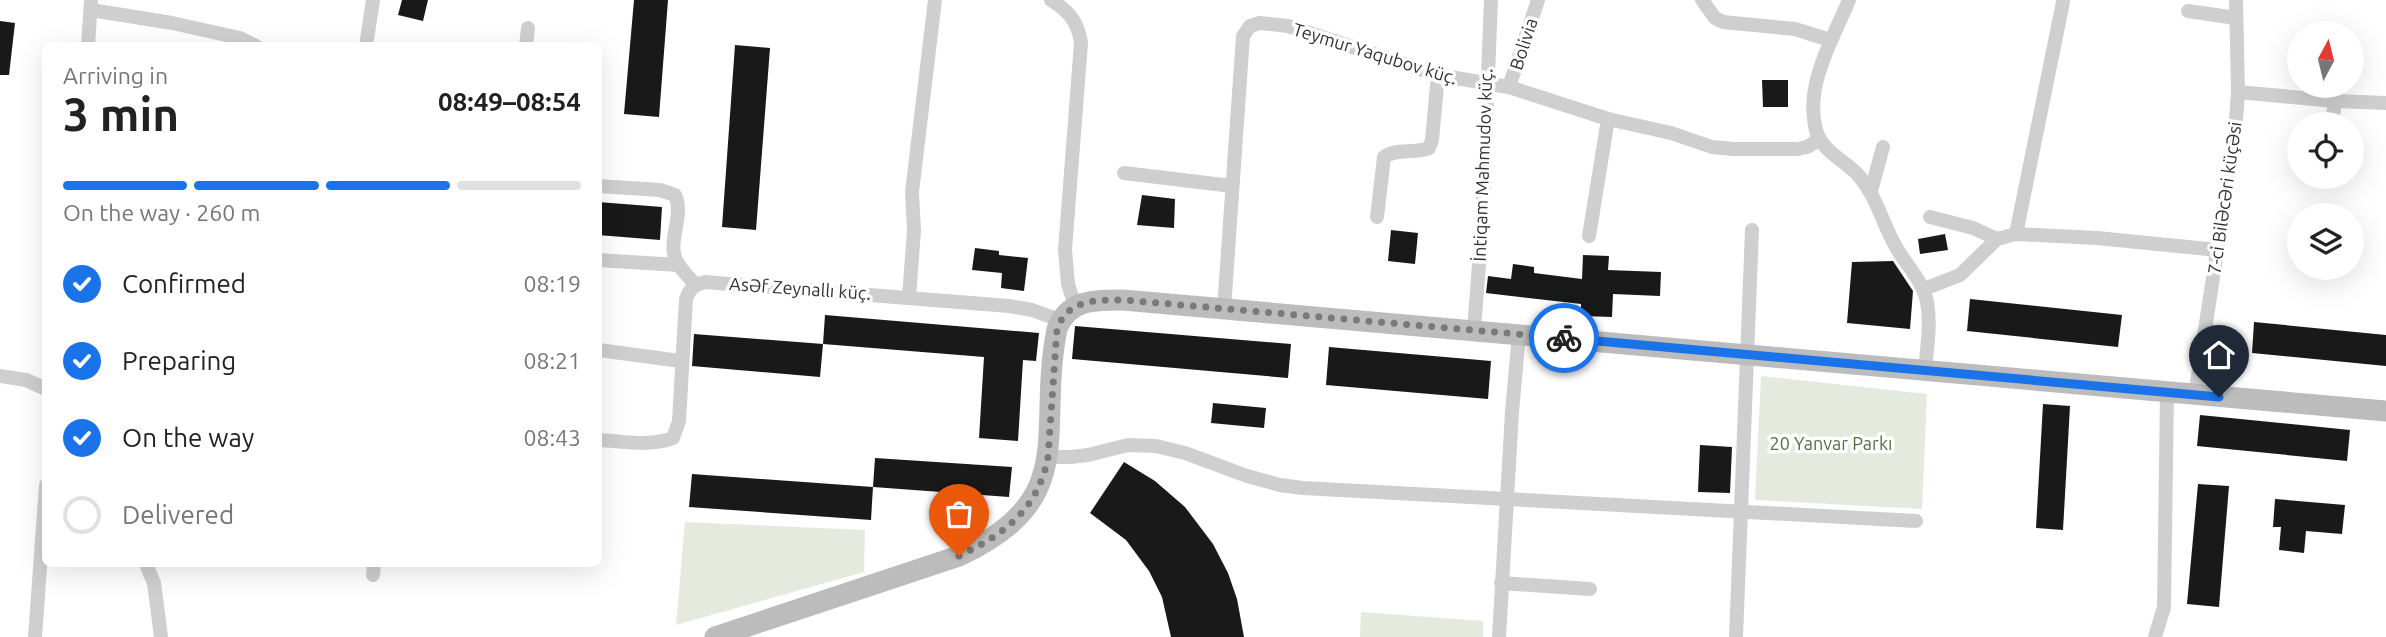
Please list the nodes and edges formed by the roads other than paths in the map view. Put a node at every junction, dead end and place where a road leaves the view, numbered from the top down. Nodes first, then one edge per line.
1 (373, 0) edge
2 (934, 0) edge
3 (1051, 0) edge
4 (1490, 0) edge
5 (1538, 0) edge
6 (1702, 0) edge
7 (1849, 0) edge
8 (2236, 0) edge
9 (2063, 2) dead end
10 (91, 5) edge
11 (2188, 11) dead end
12 (2236, 18) junction
13 (527, 28) dead end
14 (1830, 40) junction
15 (88, 42) edge
16 (248, 42) edge
17 (367, 42) edge
18 (526, 42) edge
19 (1438, 75) junction
20 (1487, 84) junction
21 (1509, 87) junction
22 (2238, 92) junction
23 (2335, 101) junction
24 (2386, 103) edge
25 (2334, 112) edge
26 (1608, 119) junction
27 (1818, 140) junction
28 (1882, 147) dead end
29 (1125, 173) dead end
30 (602, 186) edge
31 (1232, 186) junction
32 (1871, 191) junction
33 (1377, 217) dead end
34 (1930, 217) dead end
35 (1752, 230) dead end
36 (2016, 234) junction
37 (1589, 236) dead end
38 (1997, 239) junction
39 (2218, 250) junction
40 (602, 260) edge
41 (678, 265) junction
42 (695, 284) junction
43 (1924, 289) junction
44 (909, 297) junction
45 (1224, 309) junction
46 (1068, 313) junction
47 (1474, 330) junction
48 (1519, 334) junction
49 (602, 350) edge
50 (1747, 354) junction
51 (680, 361) junction
52 (1925, 371) junction
53 (0, 376) edge
54 (42, 387) edge
55 (2167, 392) junction
56 (2195, 395) junction
57 (2386, 411) edge
58 (602, 440) edge
59 (1048, 457) junction
60 (1507, 500) junction
61 (1741, 511) junction
62 (1916, 521) dead end
63 (42, 539) edge
64 (147, 567) edge
65 (1501, 583) junction
66 (1590, 589) dead end
67 (35, 637) edge
68 (161, 637) edge
69 (715, 637) edge
70 (1499, 637) edge
71 (1736, 637) edge
72 (2155, 637) edge

1 - 17 street
2 - 44 street
3 - 46 street
4 - 20 street, İntiqam Mahmudov küç.
5 - 21 street, Bolivia
6 - 14 street
7 - 14 street
8 - 12 street, 7-ci Biləcəri küçəsi
9 - 36 street
10 - 15 street
10 - 16 street
11 - 12 street
12 - 22 street, 7-ci Biləcəri küçəsi
13 - 18 street
14 - 27 street
19 - 20 street, Teymur Yaqubov küç.
19 - 31 street, Teymur Yaqubov küç.
19 - 33 street
20 - 21 street, Teymur Yaqubov küç.
20 - 47 street, İntiqam Mahmudov küç.
21 - 26 street, Teymur Yaqubov küç.
22 - 23 street
22 - 39 street, 7-ci Biləcəri küçəsi
23 - 24 street
23 - 25 street
26 - 27 street, Teymur Yaqubov küç.
26 - 37 street
27 - 32 street
28 - 32 street
29 - 31 street
30 - 41 street
31 - 45 street, Teymur Yaqubov küç.
32 - 43 street
34 - 38 street
35 - 50 street
36 - 38 street
36 - 39 street
38 - 43 street
39 - 56 street, 7-ci Biləcəri küçəsi
40 - 41 street
41 - 42 street
42 - 44 street, Asəf Zeynallı küç.
42 - 51 street
43 - 52 street
44 - 46 street, Asəf Zeynallı küç.
45 - 46 main road, Asəf Zeynallı küç.
45 - 47 main road, Asəf Zeynallı küç.
46 - 59 main road
47 - 48 main road, Asəf Zeynallı küç.
48 - 50 main road, Asəf Zeynallı küç.
48 - 60 street
49 - 51 street
50 - 52 main road, Asəf Zeynallı küç.
50 - 61 street
51 - 58 street
52 - 55 main road, Asəf Zeynallı küç.
53 - 54 street
55 - 56 main road, Asəf Zeynallı küç.
55 - 72 street
56 - 57 main road, Asəf Zeynallı küç.
59 - 60 street
59 - 69 main road
60 - 61 street
60 - 65 street
61 - 62 street
61 - 71 street
63 - 67 street
64 - 68 street
65 - 66 street
65 - 70 street

